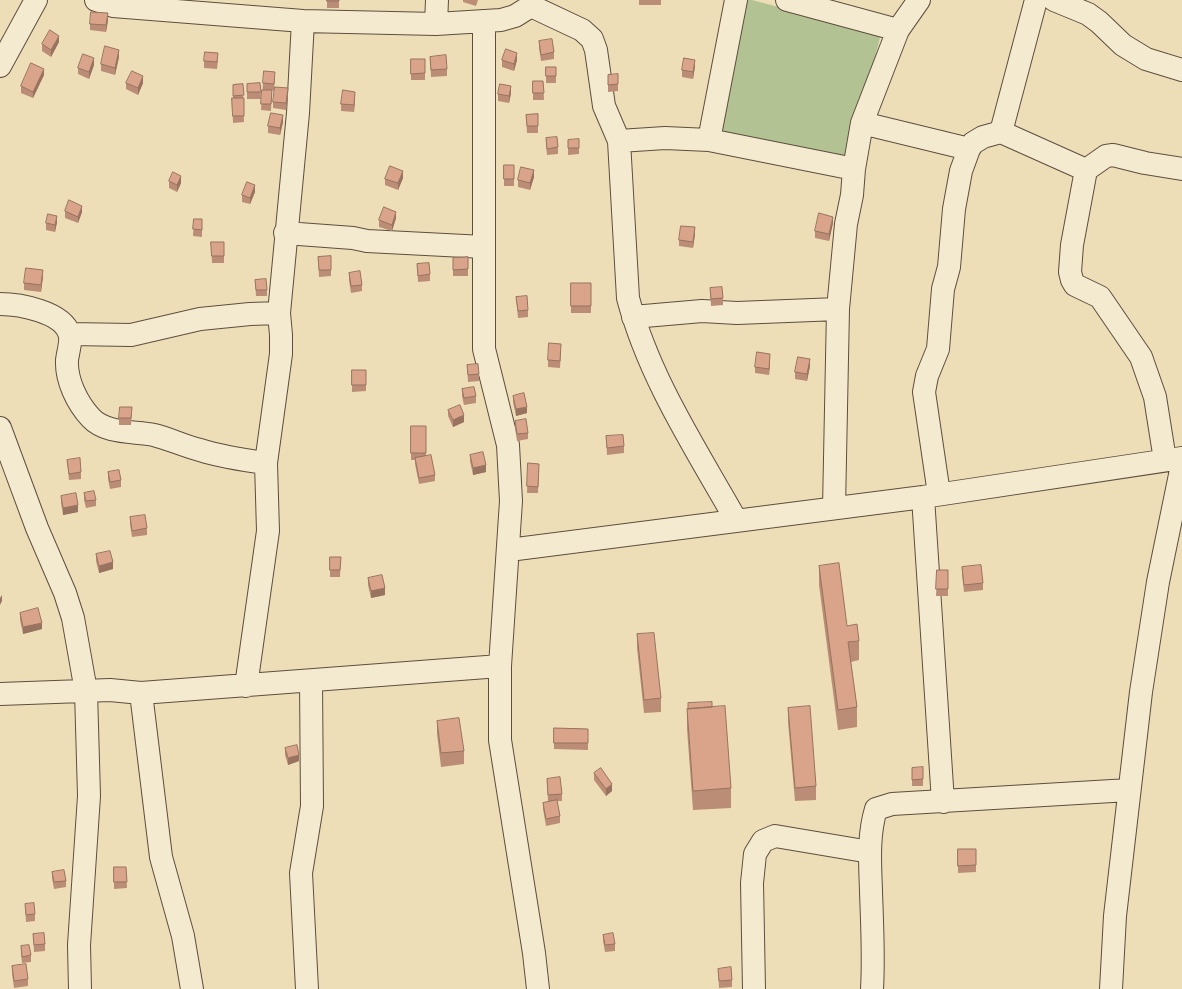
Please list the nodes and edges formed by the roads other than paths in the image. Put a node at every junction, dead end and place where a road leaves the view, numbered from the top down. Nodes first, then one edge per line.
1 (36, 0) edge
2 (96, 0) edge
3 (437, 0) edge
4 (736, 0) edge
5 (787, 0) edge
6 (919, 0) edge
7 (1036, 0) edge
8 (1054, 0) edge
9 (532, 3) edge
10 (303, 21) junction
11 (484, 21) junction
12 (436, 24) junction
13 (898, 30) junction
14 (0, 66) edge
15 (1182, 70) edge
16 (862, 123) junction
17 (1001, 132) junction
18 (709, 140) junction
19 (619, 141) junction
20 (969, 149) junction
21 (854, 169) junction
22 (1182, 169) edge
23 (1086, 170) junction
24 (285, 233) junction
25 (484, 246) junction
26 (0, 304) edge
27 (838, 309) junction
28 (279, 313) junction
29 (633, 317) junction
30 (70, 334) junction
31 (0, 431) edge
32 (1176, 461) edge
33 (266, 463) junction
34 (931, 495) junction
35 (834, 508) junction
36 (736, 520) junction
37 (509, 550) junction
38 (500, 666) junction
39 (311, 681) junction
40 (246, 686) junction
41 (86, 691) junction
42 (141, 693) junction
43 (0, 694) edge
44 (1129, 790) junction
45 (943, 802) junction
46 (870, 852) junction
47 (80, 989) edge
48 (192, 989) edge
49 (307, 989) edge
50 (538, 989) edge
51 (754, 989) edge
52 (872, 989) edge
53 (1111, 989) edge

1 - 14 street
2 - 10 street
3 - 12 street
4 - 18 street
5 - 13 street
6 - 13 street
7 - 17 street
8 - 15 street
9 - 11 street
9 - 19 street
10 - 12 street
10 - 24 street
11 - 12 street
11 - 25 street
13 - 16 street
16 - 20 street
16 - 21 street
17 - 20 street
17 - 23 street
18 - 19 street
18 - 21 street
19 - 29 street
20 - 34 street
21 - 27 street
22 - 23 street
23 - 32 street
24 - 25 street
24 - 28 street
25 - 37 street
26 - 30 street
27 - 29 street
27 - 35 street
28 - 30 street
28 - 33 street
29 - 36 street
30 - 33 street
31 - 41 street
32 - 34 street
32 - 44 street
33 - 40 street
34 - 35 street
34 - 45 street
35 - 36 street
36 - 37 street
37 - 38 street
38 - 39 street
38 - 50 street
39 - 40 street
39 - 49 street
40 - 42 street
41 - 42 street
41 - 43 street
41 - 47 street
42 - 48 street
44 - 45 street
44 - 53 street
45 - 46 street
46 - 51 street
46 - 52 street

